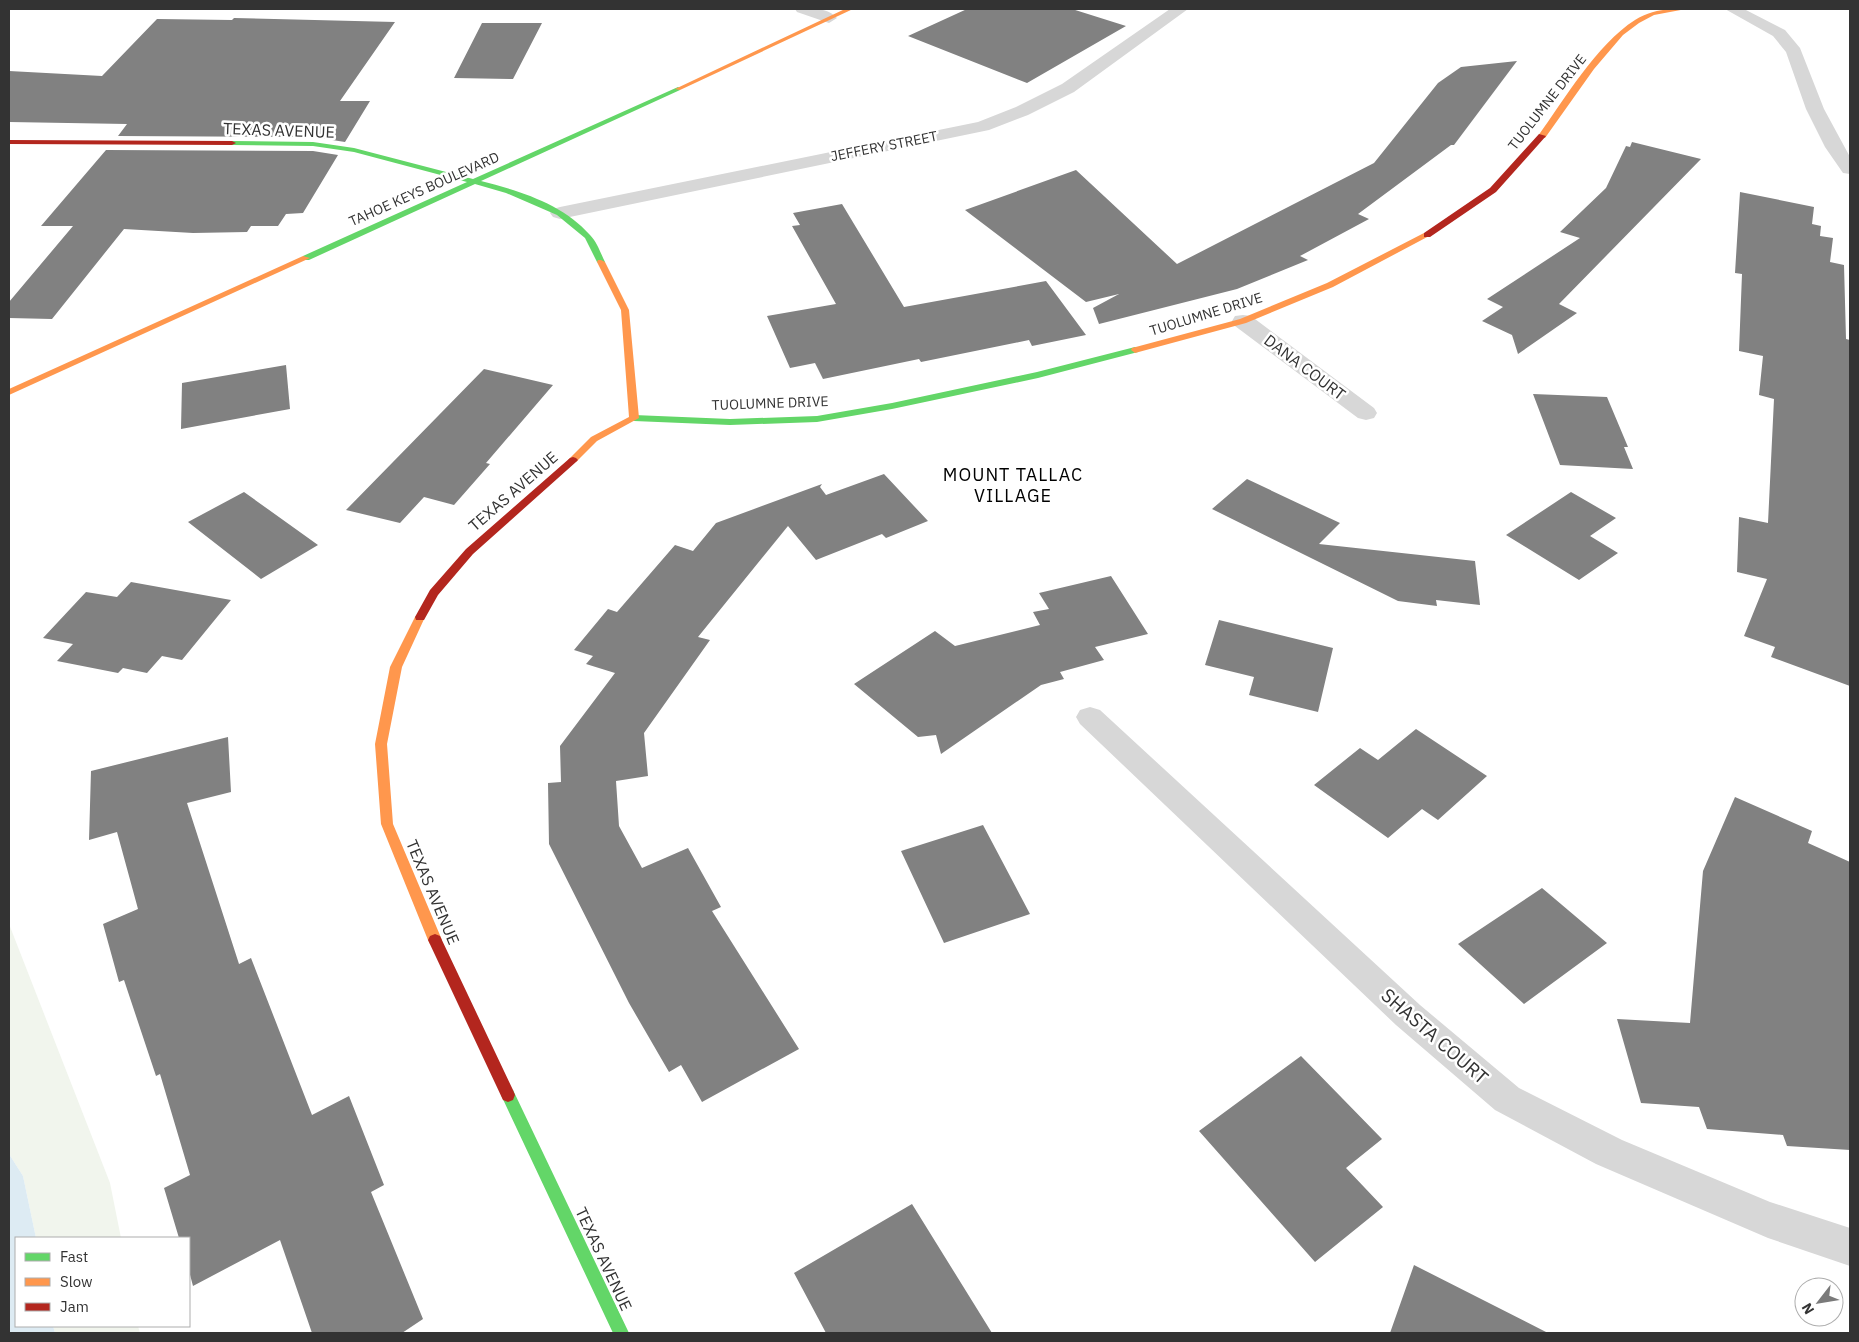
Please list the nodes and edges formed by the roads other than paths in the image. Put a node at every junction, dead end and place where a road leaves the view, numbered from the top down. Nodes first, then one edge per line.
1 (803, 9) edge
2 (850, 9) edge
3 (1180, 9) edge
4 (1683, 9) edge
5 (1733, 9) edge
6 (829, 18) junction
7 (9, 142) edge
8 (1850, 169) edge
9 (476, 182) junction
10 (560, 213) junction
11 (1243, 321) junction
12 (9, 392) edge
13 (1366, 413) dead end
14 (634, 418) junction
15 (1090, 716) dead end
16 (1850, 1247) edge
17 (621, 1333) edge

1 - 6 street
2 - 6 street, TAHOE KEYS BOULEVARD
3 - 10 street, JEFFERY STREET
4 - 11 street, TUOLUMNE DRIVE
5 - 8 street
6 - 9 street, TAHOE KEYS BOULEVARD
7 - 9 street, TEXAS AVENUE
9 - 10 street, TEXAS AVENUE
9 - 12 street, TAHOE KEYS BOULEVARD
10 - 14 street, TEXAS AVENUE
11 - 13 street, DANA COURT
11 - 14 street, TUOLUMNE DRIVE
14 - 17 street, TEXAS AVENUE
15 - 16 street, SHASTA COURT

